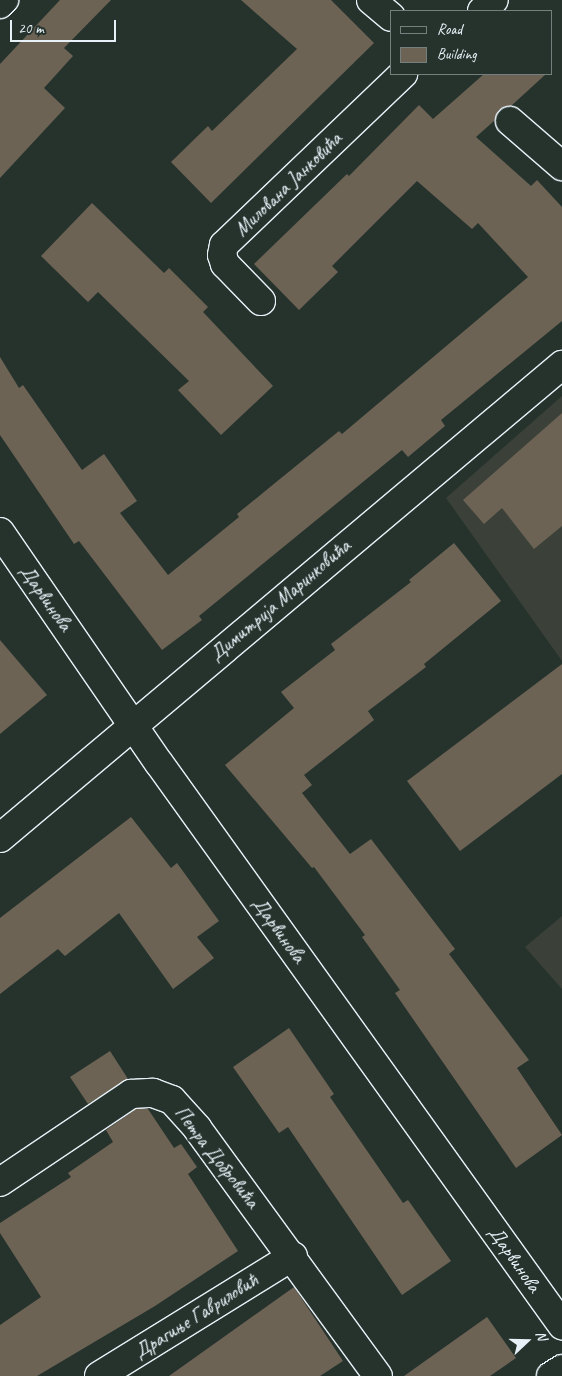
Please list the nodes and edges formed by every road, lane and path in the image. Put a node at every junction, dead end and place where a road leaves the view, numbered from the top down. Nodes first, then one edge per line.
1 (4, 0) edge
2 (372, 0) edge
3 (494, 0) edge
4 (0, 4) edge
5 (483, 10) edge
6 (390, 16) edge
7 (402, 75) edge
8 (510, 121) dead end
9 (562, 166) edge
10 (261, 301) dead end
11 (562, 365) edge
12 (0, 532) edge
13 (131, 724) junction
14 (0, 838) edge
15 (0, 1182) edge
16 (293, 1256) junction
17 (562, 1325) edge
18 (562, 1369) edge
19 (99, 1376) edge
20 (378, 1376) edge
21 (552, 1376) edge

1 - 4 street
2 - 6 street
3 - 5 street
7 - 10 street, Милована Јанковића
8 - 9 street
11 - 13 street, Димитрија Маринковића
12 - 13 street, Дарвинова
13 - 14 street, Димитрија Маринковића
13 - 17 street, Дарвинова
15 - 16 street, Петра Добровића
16 - 19 street, Драгиње Гавриловић
16 - 20 street, Петра Добровића
18 - 21 street

